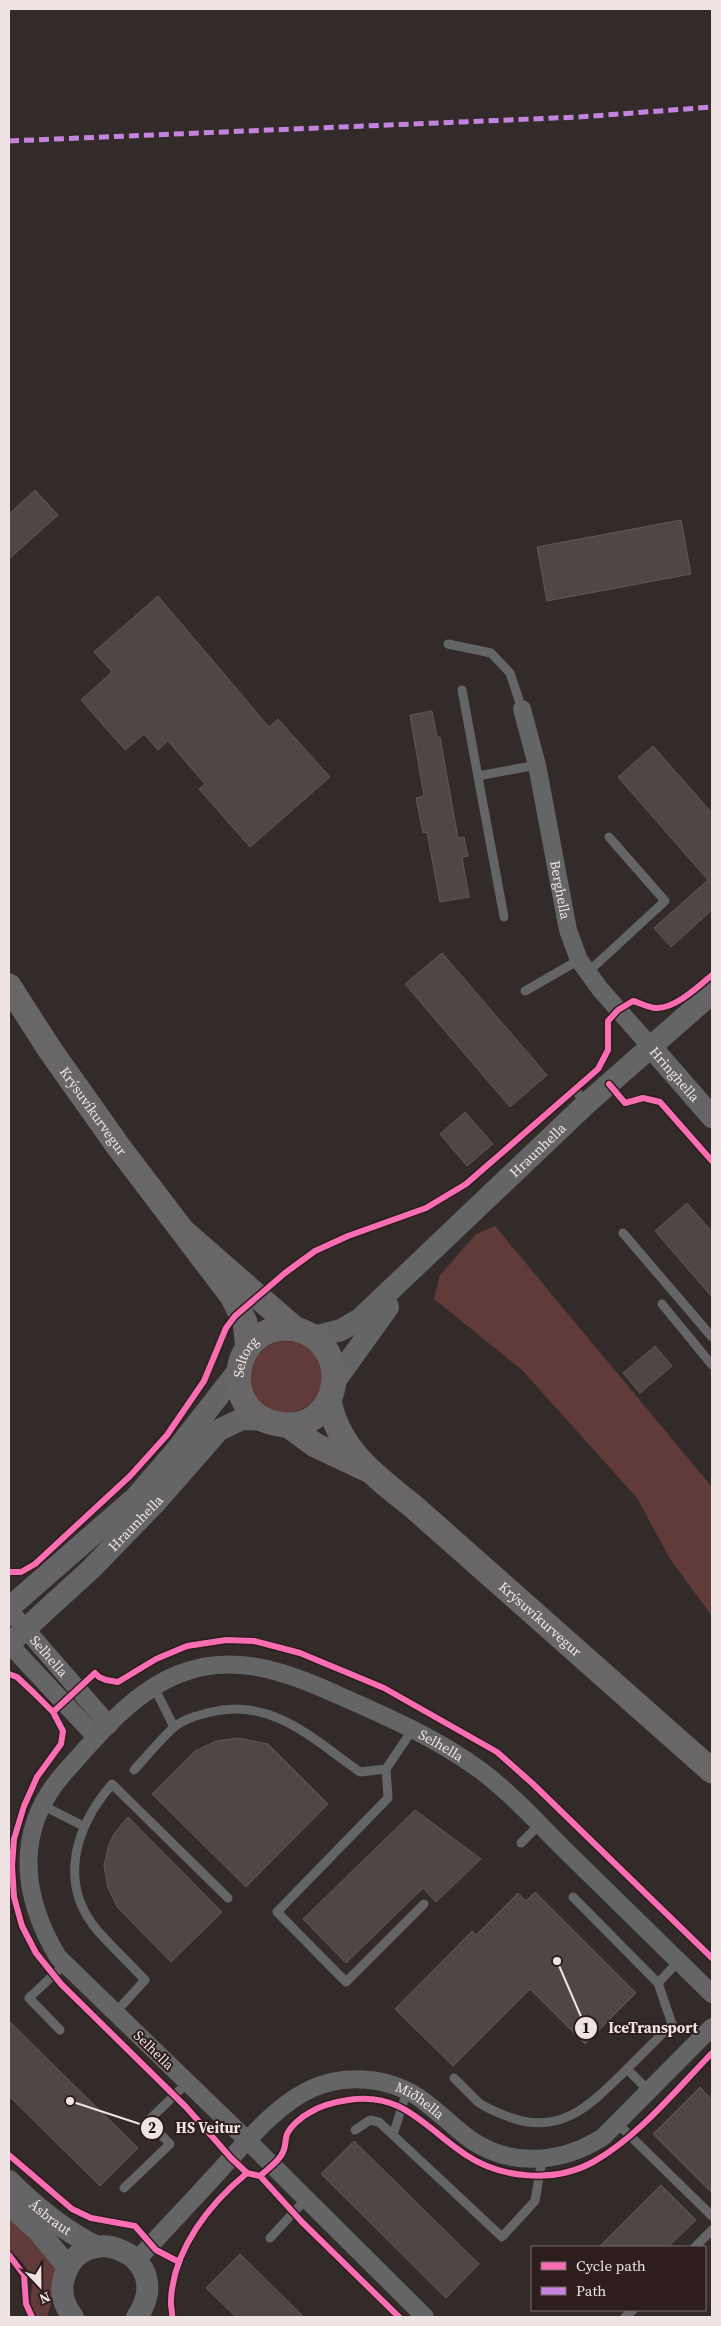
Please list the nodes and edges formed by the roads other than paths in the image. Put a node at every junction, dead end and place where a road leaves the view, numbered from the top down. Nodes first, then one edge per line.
1 (448, 644) dead end
2 (462, 690) dead end
3 (522, 709) joint
4 (537, 765) junction
5 (478, 776) junction
6 (609, 837) dead end
7 (504, 917) dead end
8 (583, 966) junction
9 (9, 986) edge
10 (525, 992) dead end
11 (712, 994) edge
12 (651, 1047) junction
13 (712, 1117) edge
14 (185, 1233) junction
15 (623, 1233) dead end
16 (426, 1256) junction
17 (662, 1304) dead end
18 (304, 1333) junction
19 (712, 1337) edge
20 (248, 1348) junction
21 (712, 1365) edge
22 (238, 1371) junction
23 (332, 1390) junction
24 (277, 1423) junction
25 (366, 1469) junction
26 (9, 1609) edge
27 (13, 1640) edge
28 (154, 1687) junction
29 (109, 1725) junction
30 (174, 1727) junction
31 (413, 1729) junction
32 (96, 1737) junction
33 (386, 1769) junction
34 (134, 1770) dead end
35 (712, 1771) edge
36 (42, 1805) junction
37 (539, 1825) junction
38 (83, 1826) junction
39 (521, 1843) dead end
40 (573, 1897) dead end
41 (228, 1898) dead end
42 (424, 1904) dead end
43 (679, 1961) junction
44 (65, 1964) junction
45 (658, 1983) junction
46 (712, 1994) edge
47 (115, 2013) junction
48 (712, 2027) edge
49 (60, 2030) dead end
50 (627, 2069) junction
51 (454, 2078) dead end
52 (188, 2083) junction
53 (407, 2091) junction
54 (649, 2091) junction
55 (617, 2123) junction
56 (355, 2130) dead end
57 (393, 2135) junction
58 (248, 2141) junction
59 (542, 2160) junction
60 (9, 2181) edge
61 (124, 2188) dead end
62 (306, 2199) junction
63 (9, 2204) edge
64 (712, 2216) edge
65 (712, 2230) edge
66 (270, 2238) dead end
67 (696, 2246) edge
68 (98, 2247) junction
69 (136, 2260) junction
70 (68, 2267) junction
71 (143, 2314) edge
72 (72, 2317) edge
73 (425, 2317) edge

1 - 3 lane
2 - 5 lane
3 - 4 street, Berghella
4 - 5 lane
4 - 8 street, Berghella
5 - 7 lane
6 - 8 lane
8 - 10 lane
8 - 12 street, Berghella
9 - 14 main road, Krýsuvíkurvegur
11 - 12 street, Hringhella
12 - 13 street, Hringhella
12 - 16 street, Hraunhella
14 - 18 main road, Krýsuvíkurvegur
14 - 20 main road, Krýsuvíkurvegur
15 - 19 lane
16 - 18 street, Hraunhella
16 - 23 street, Hraunhella
17 - 21 lane
18 - 20 main road, Seltorg
18 - 23 main road
20 - 22 main road, Seltorg
22 - 24 main road, Seltorg
22 - 26 street, Hraunhella
23 - 24 main road
23 - 25 main road, Krýsuvíkurvegur
24 - 25 main road, Krýsuvíkurvegur
24 - 27 street, Hraunhella
25 - 35 main road, Krýsuvíkurvegur
26 - 27 street, Selhella
27 - 29 street, Selhella
27 - 32 street, Selhella
28 - 29 street, Selhella
28 - 30 lane
28 - 31 street, Selhella
29 - 32 street, Selhella
30 - 33 lane
30 - 34 lane
31 - 33 lane
31 - 37 street, Selhella
32 - 36 street, Selhella
33 - 42 lane
36 - 38 lane
36 - 44 street, Selhella
37 - 39 lane
37 - 43 street, Selhella
38 - 41 lane
38 - 47 lane
40 - 45 lane
43 - 45 lane
43 - 46 street, Selhella
44 - 47 street, Selhella
44 - 49 lane
45 - 50 lane
47 - 52 street, Selhella
48 - 54 street, Miðhella
50 - 51 lane
50 - 54 lane
52 - 58 street, Selhella
52 - 61 lane
53 - 57 lane
53 - 58 street, Miðhella
53 - 59 street, Miðhella
54 - 55 street, Miðhella
55 - 59 street, Miðhella
55 - 64 lane
56 - 57 lane
57 - 59 lane
58 - 62 street, Selhella
58 - 69 street, Miðhella
60 - 68 street, Ásbraut
62 - 66 lane
62 - 73 street, Selhella
63 - 70 street, Ásbraut
65 - 67 lane
68 - 69 street
68 - 70 street
69 - 71 street
70 - 72 street

